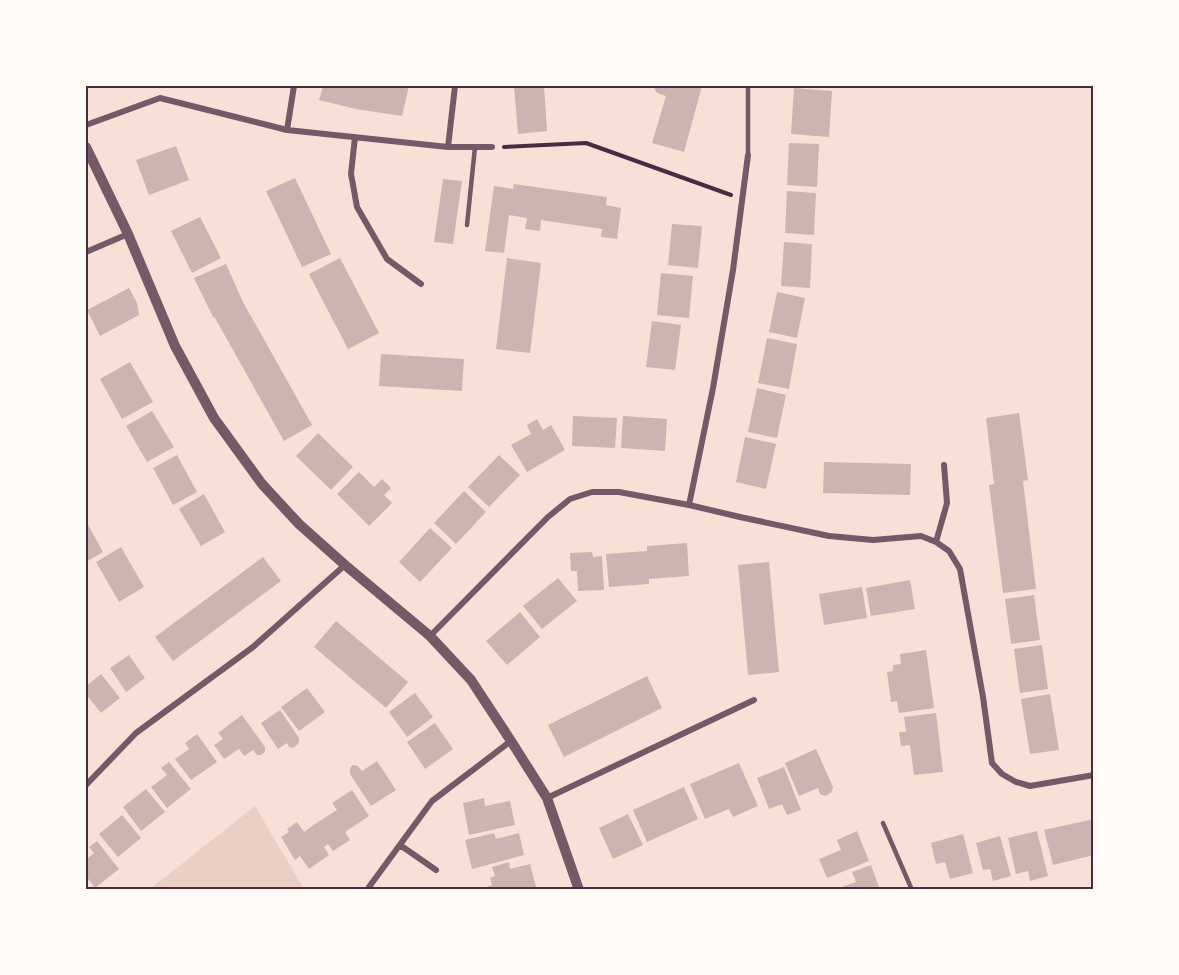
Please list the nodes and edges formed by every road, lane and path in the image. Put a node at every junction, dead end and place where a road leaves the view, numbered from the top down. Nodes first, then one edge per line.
1 (294, 86) edge
2 (455, 86) edge
3 (748, 86) edge
4 (86, 125) edge
5 (287, 130) junction
6 (355, 137) junction
7 (86, 147) edge
8 (448, 147) junction
9 (476, 147) junction
10 (492, 147) joint
11 (748, 155) joint
12 (742, 199) junction
13 (467, 225) dead end
14 (128, 234) junction
15 (86, 252) edge
16 (421, 284) dead end
17 (944, 465) dead end
18 (689, 505) junction
19 (936, 542) junction
20 (345, 565) junction
21 (430, 636) junction
22 (754, 700) dead end
23 (511, 741) junction
24 (1094, 775) edge
25 (86, 785) edge
26 (547, 798) junction
27 (883, 823) dead end
28 (400, 844) junction
29 (436, 870) dead end
30 (369, 887) dead end
31 (579, 890) edge
32 (912, 890) edge

1 - 5 street
2 - 8 street
3 - 11 lane
4 - 5 street
5 - 6 street
6 - 8 street
6 - 16 street
7 - 14 street
8 - 9 street
9 - 10 street
9 - 13 lane
10 - 12 path
11 - 12 street
12 - 18 street
14 - 15 street
14 - 20 street
17 - 19 street
18 - 19 street
18 - 21 street
19 - 24 street
20 - 21 street
20 - 25 street
21 - 23 street
22 - 26 street
23 - 26 street
23 - 28 street
26 - 31 street
27 - 32 lane
28 - 29 street
28 - 30 street

